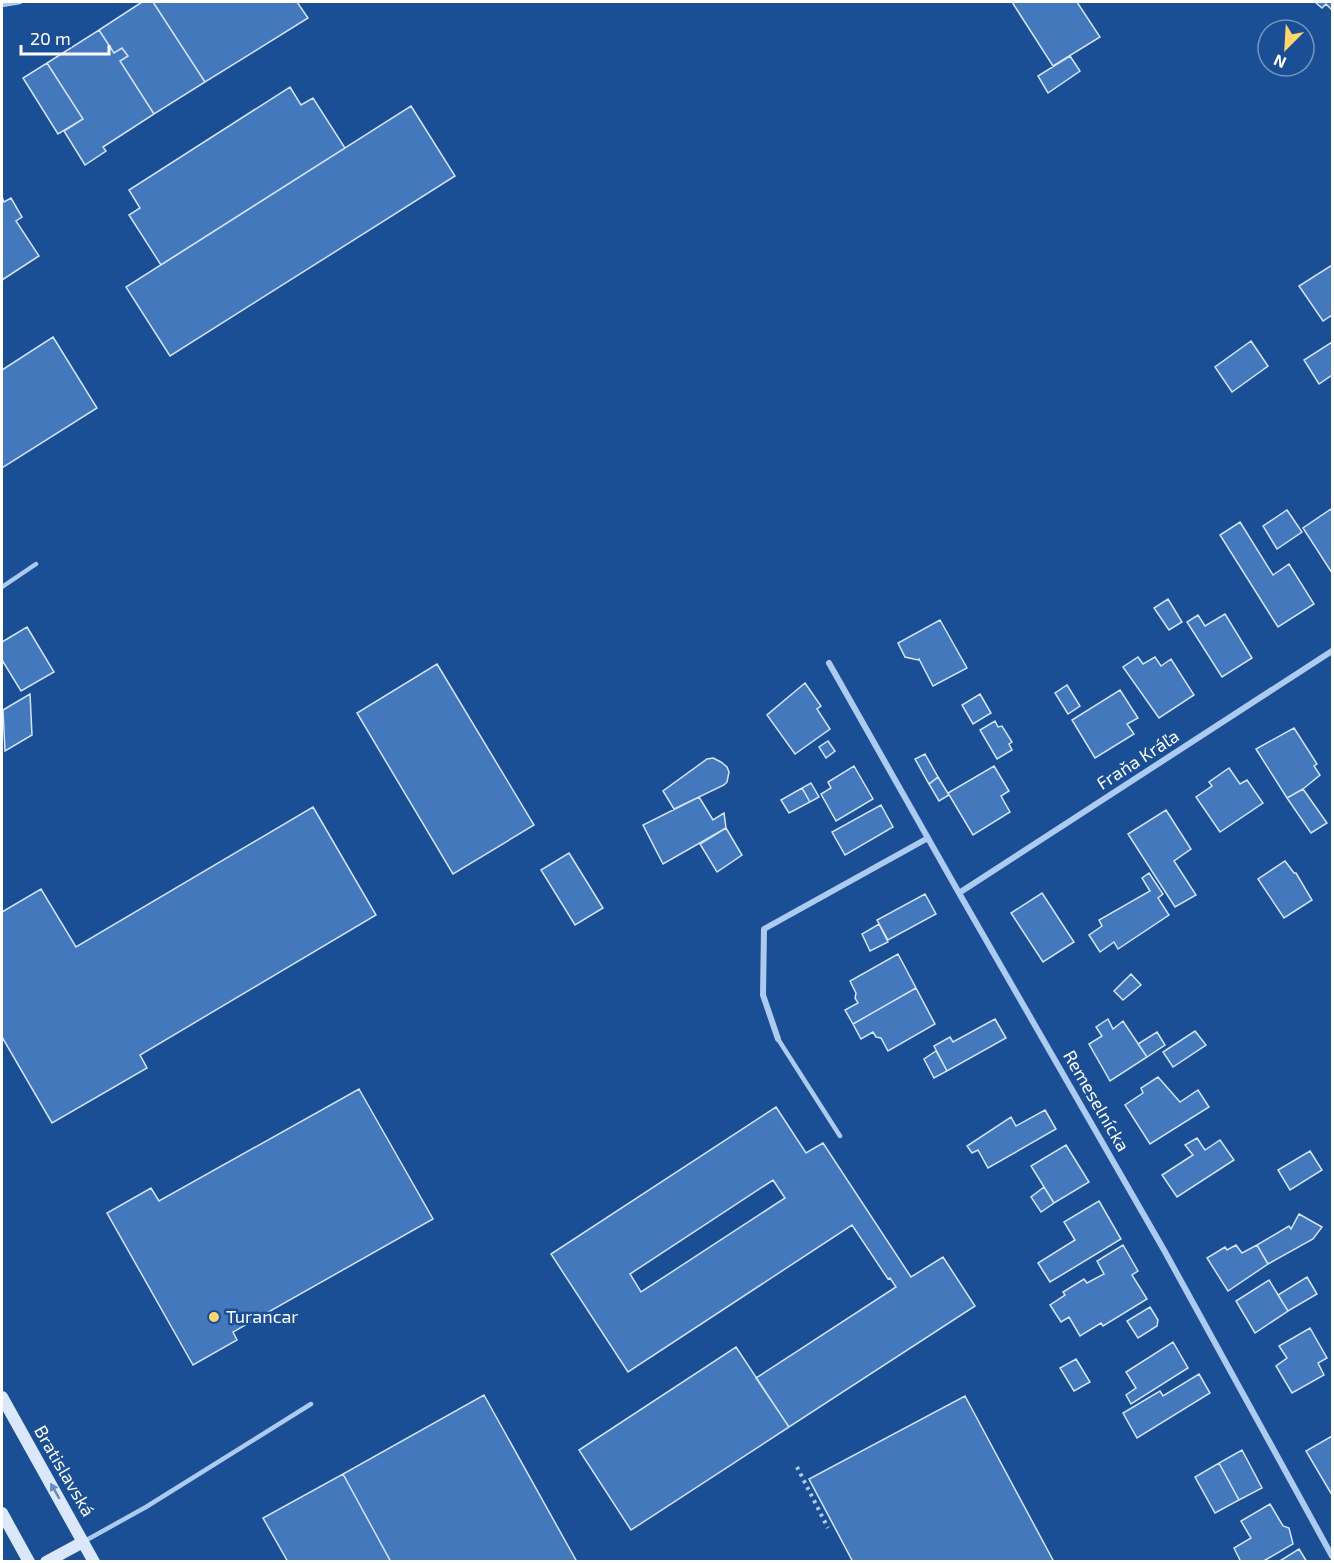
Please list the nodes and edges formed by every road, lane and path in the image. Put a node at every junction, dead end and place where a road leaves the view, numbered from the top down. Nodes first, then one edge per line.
1 (20, 2) edge
2 (2, 5) edge
3 (36, 564) dead end
4 (2, 587) edge
5 (1332, 651) edge
6 (829, 663) dead end
7 (928, 838) junction
8 (959, 893) junction
9 (778, 1039) joint
10 (840, 1136) dead end
11 (2, 1397) edge
12 (311, 1404) dead end
13 (797, 1467) dead end
14 (2, 1513) edge
15 (828, 1528) dead end
16 (83, 1542) junction
17 (1332, 1556) edge
18 (29, 1562) edge
19 (46, 1562) edge
20 (94, 1562) edge

1 - 2 lane
3 - 4 lane
5 - 8 street, Fraňa Kráľa
6 - 7 street, Remeselnícka
7 - 8 street, Remeselnícka
7 - 9 street
8 - 17 street, Remeselnícka
9 - 10 lane
16 -> 11 main road, Bratislavská
12 - 16 lane
13 - 15 path
14 - 18 main road
16 - 19 main road
16 - 20 main road, Bratislavská

